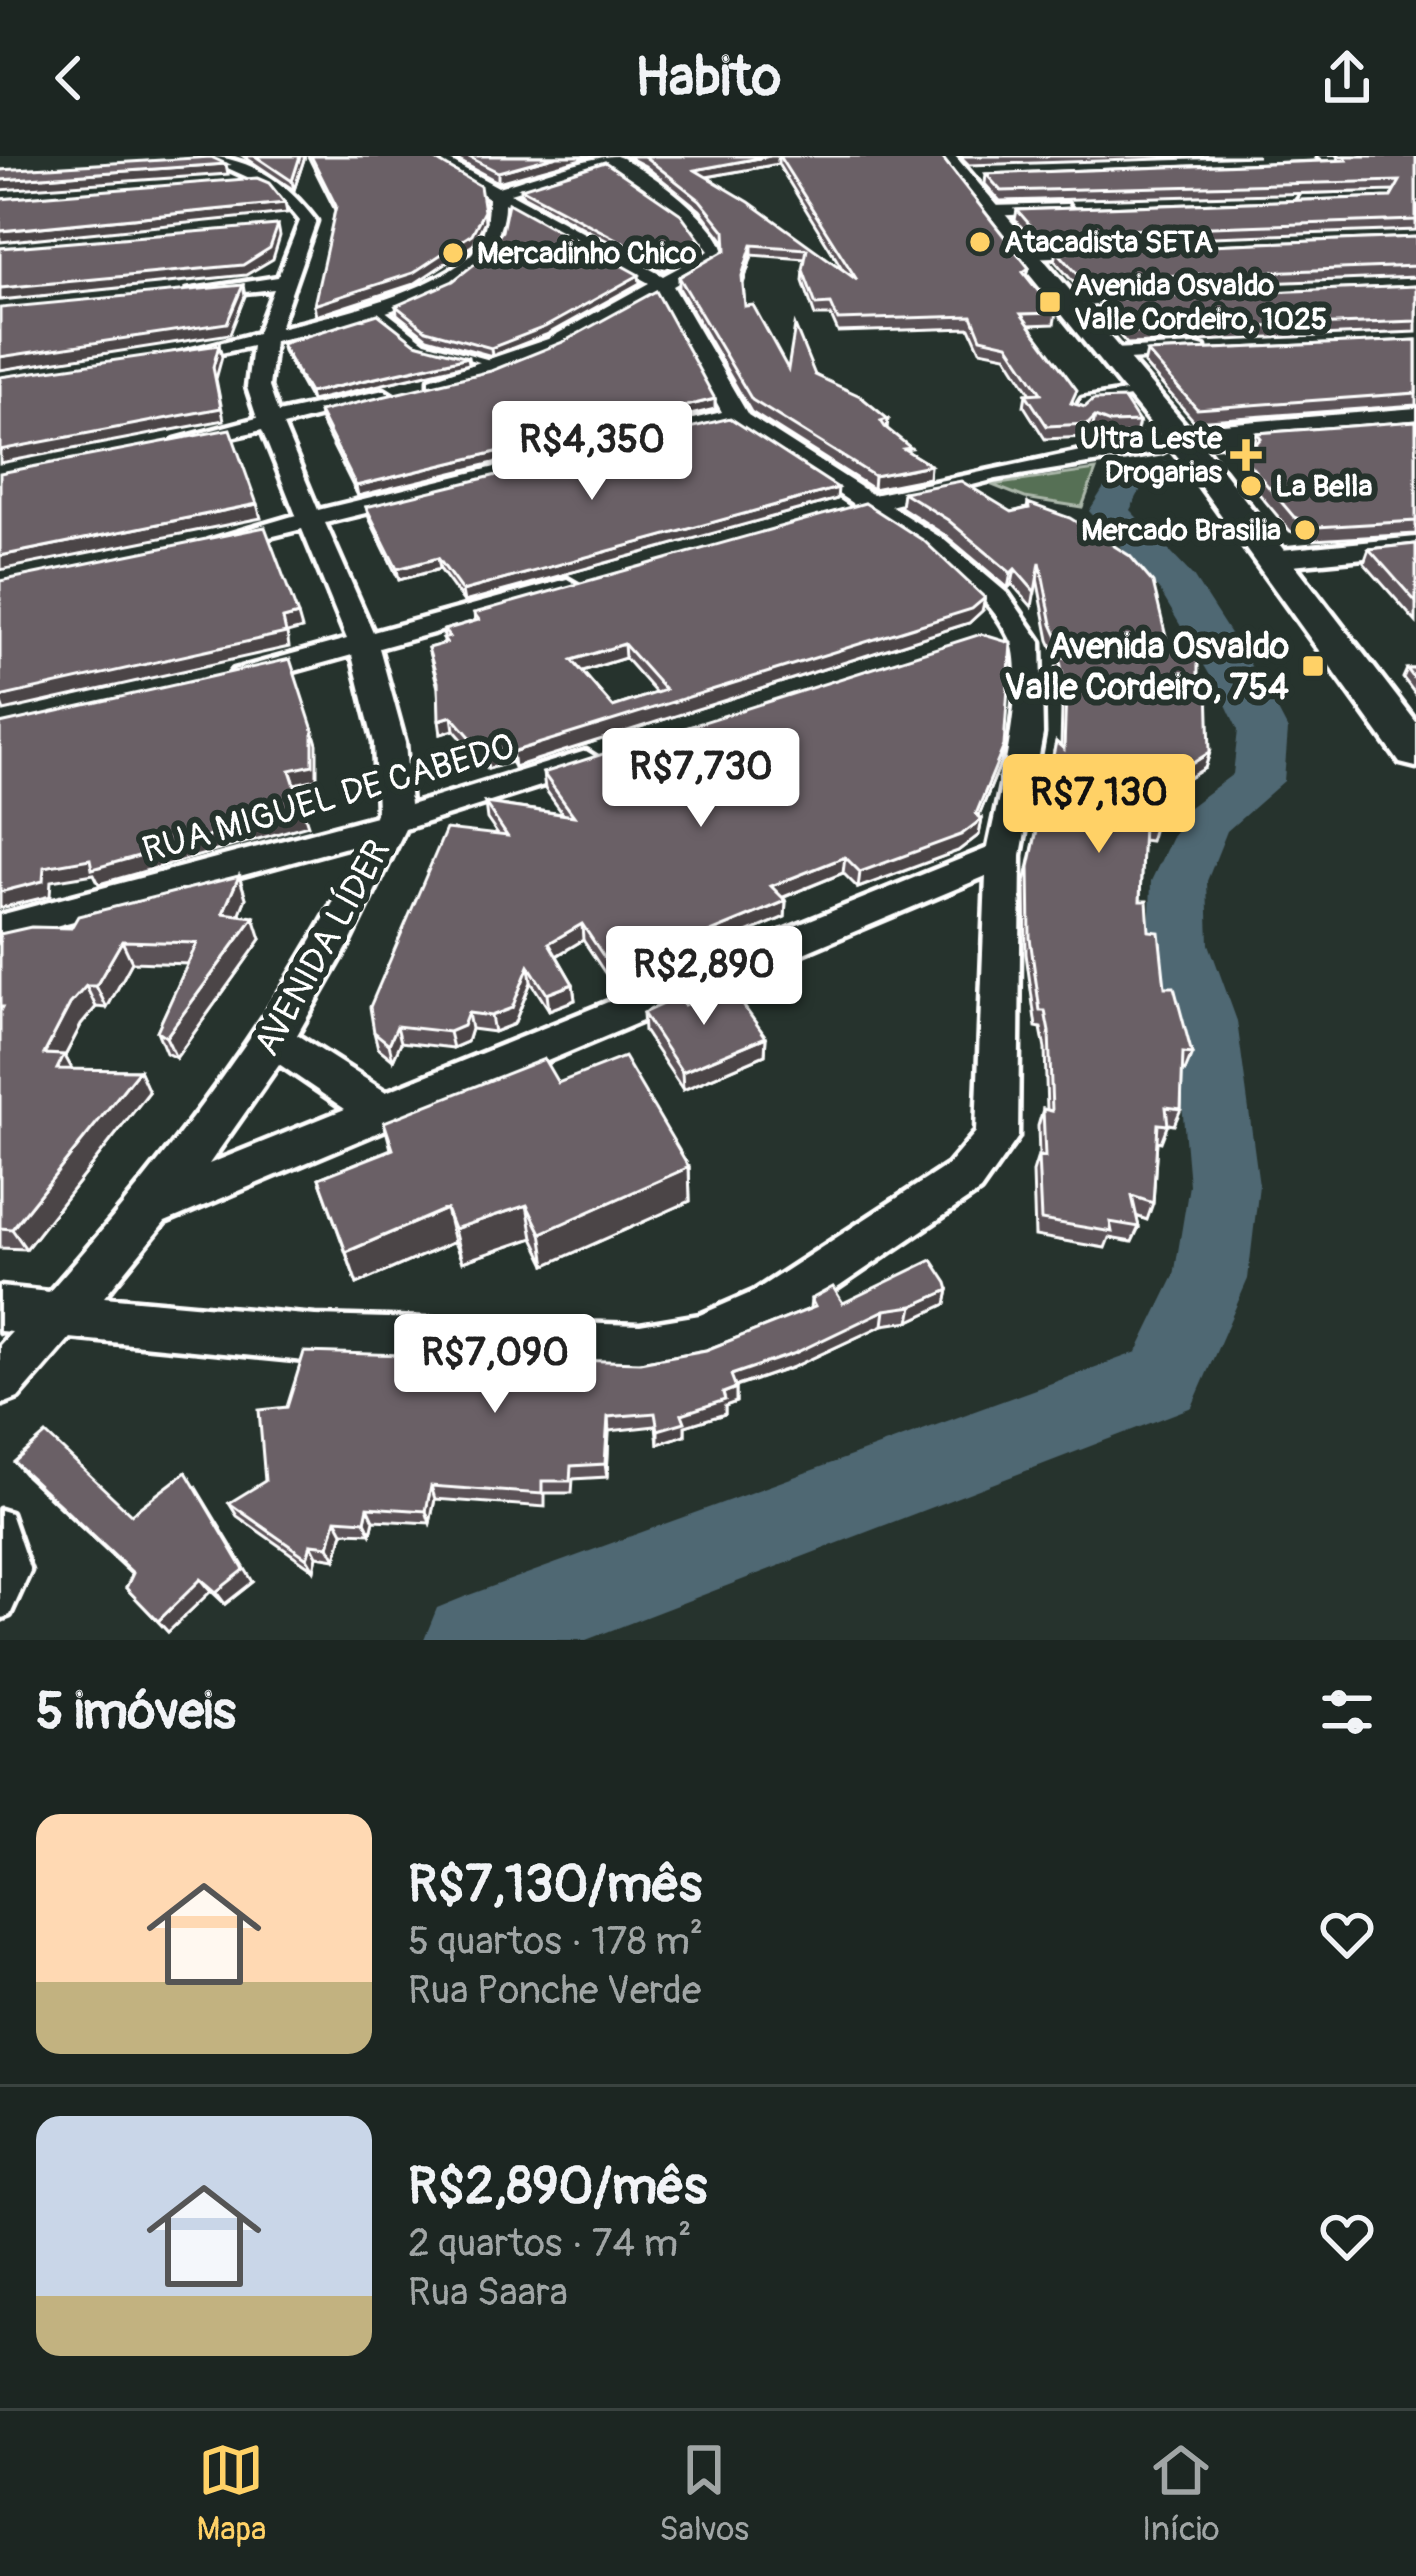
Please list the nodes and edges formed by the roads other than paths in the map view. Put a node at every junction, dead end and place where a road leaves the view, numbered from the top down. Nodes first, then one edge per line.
1 (208, 156) edge
2 (433, 156) edge
3 (610, 157) edge
4 (1325, 161) edge
5 (962, 168) edge
6 (270, 179) junction
7 (225, 183) edge
8 (494, 195) junction
9 (1388, 196) junction
10 (1271, 201) edge
11 (1084, 208) edge
12 (991, 212) junction
13 (1416, 215) edge
14 (307, 224) junction
15 (284, 226) dead end
16 (564, 229) junction
17 (511, 231) junction
18 (1118, 249) edge
19 (1026, 253) junction
20 (288, 282) junction
21 (662, 283) junction
22 (176, 293) edge
23 (1183, 296) edge
24 (1066, 301) junction
25 (376, 308) junction
26 (267, 339) junction
27 (1226, 350) edge
28 (1112, 355) junction
29 (142, 363) edge
30 (503, 365) junction
31 (1143, 392) junction
32 (1078, 412) edge
33 (736, 415) junction
34 (1416, 418) edge
35 (271, 422) junction
36 (1416, 433) edge
37 (1298, 435) junction
38 (1177, 444) junction
39 (162, 446) edge
40 (871, 502) junction
41 (825, 515) edge
42 (314, 518) junction
43 (1416, 545) edge
44 (192, 547) edge
45 (1270, 559) junction
46 (596, 579) edge
47 (1018, 622) junction
48 (973, 637) edge
49 (367, 643) junction
50 (209, 684) edge
51 (614, 752) edge
52 (1416, 753) edge
53 (390, 824) junction
54 (1004, 855) junction
55 (0, 928) edge
56 (274, 1040) junction
57 (381, 1111) junction
58 (145, 1210) junction
59 (0, 1309) edge
60 (62, 1312) junction
61 (0, 1381) edge
62 (0, 1523) edge
63 (0, 1605) edge

1 - 6 street
2 - 8 street
3 - 8 street
3 - 21 street
4 - 9 street
5 - 12 street
6 - 7 street
6 - 14 street
8 - 16 street
8 - 17 street
9 - 10 street
9 - 13 street
11 - 12 street
12 - 19 street
14 - 15 street
14 - 20 street, AVENIDA LÍDER
16 - 17 street
16 - 21 street
17 - 25 street
18 - 19 street
19 - 24 street
20 - 22 street
20 - 26 street, AVENIDA LÍDER
21 - 30 street
21 - 33 street
23 - 24 street
24 - 28 street
25 - 26 street
25 - 30 lane
26 - 29 street
26 - 35 street, AVENIDA LÍDER
27 - 28 street
28 - 31 street
30 - 35 street
31 - 32 lane
31 - 38 street
33 - 40 street
33 - 42 street
34 - 37 street
35 - 39 street
35 - 42 street, AVENIDA LÍDER
36 - 37 street
37 - 38 street
38 - 40 street
38 - 45 street
40 - 41 street
40 - 47 street
42 - 44 street
42 - 49 street, AVENIDA LÍDER
43 - 45 street
45 - 52 street
46 - 49 street
47 - 48 street
47 - 54 street
49 - 50 street
49 - 53 street, AVENIDA LÍDER
51 - 53 street, RUA MIGUEL DE CABEDO
53 - 55 street, RUA MIGUEL DE CABEDO
53 - 56 street, AVENIDA LÍDER
54 - 57 street
54 - 60 street
56 - 57 street
56 - 58 street, AVENIDA LÍDER
57 - 58 street
58 - 60 street, AVENIDA LÍDER
59 - 60 street
60 - 61 street, AVENIDA LÍDER
62 - 63 lane

